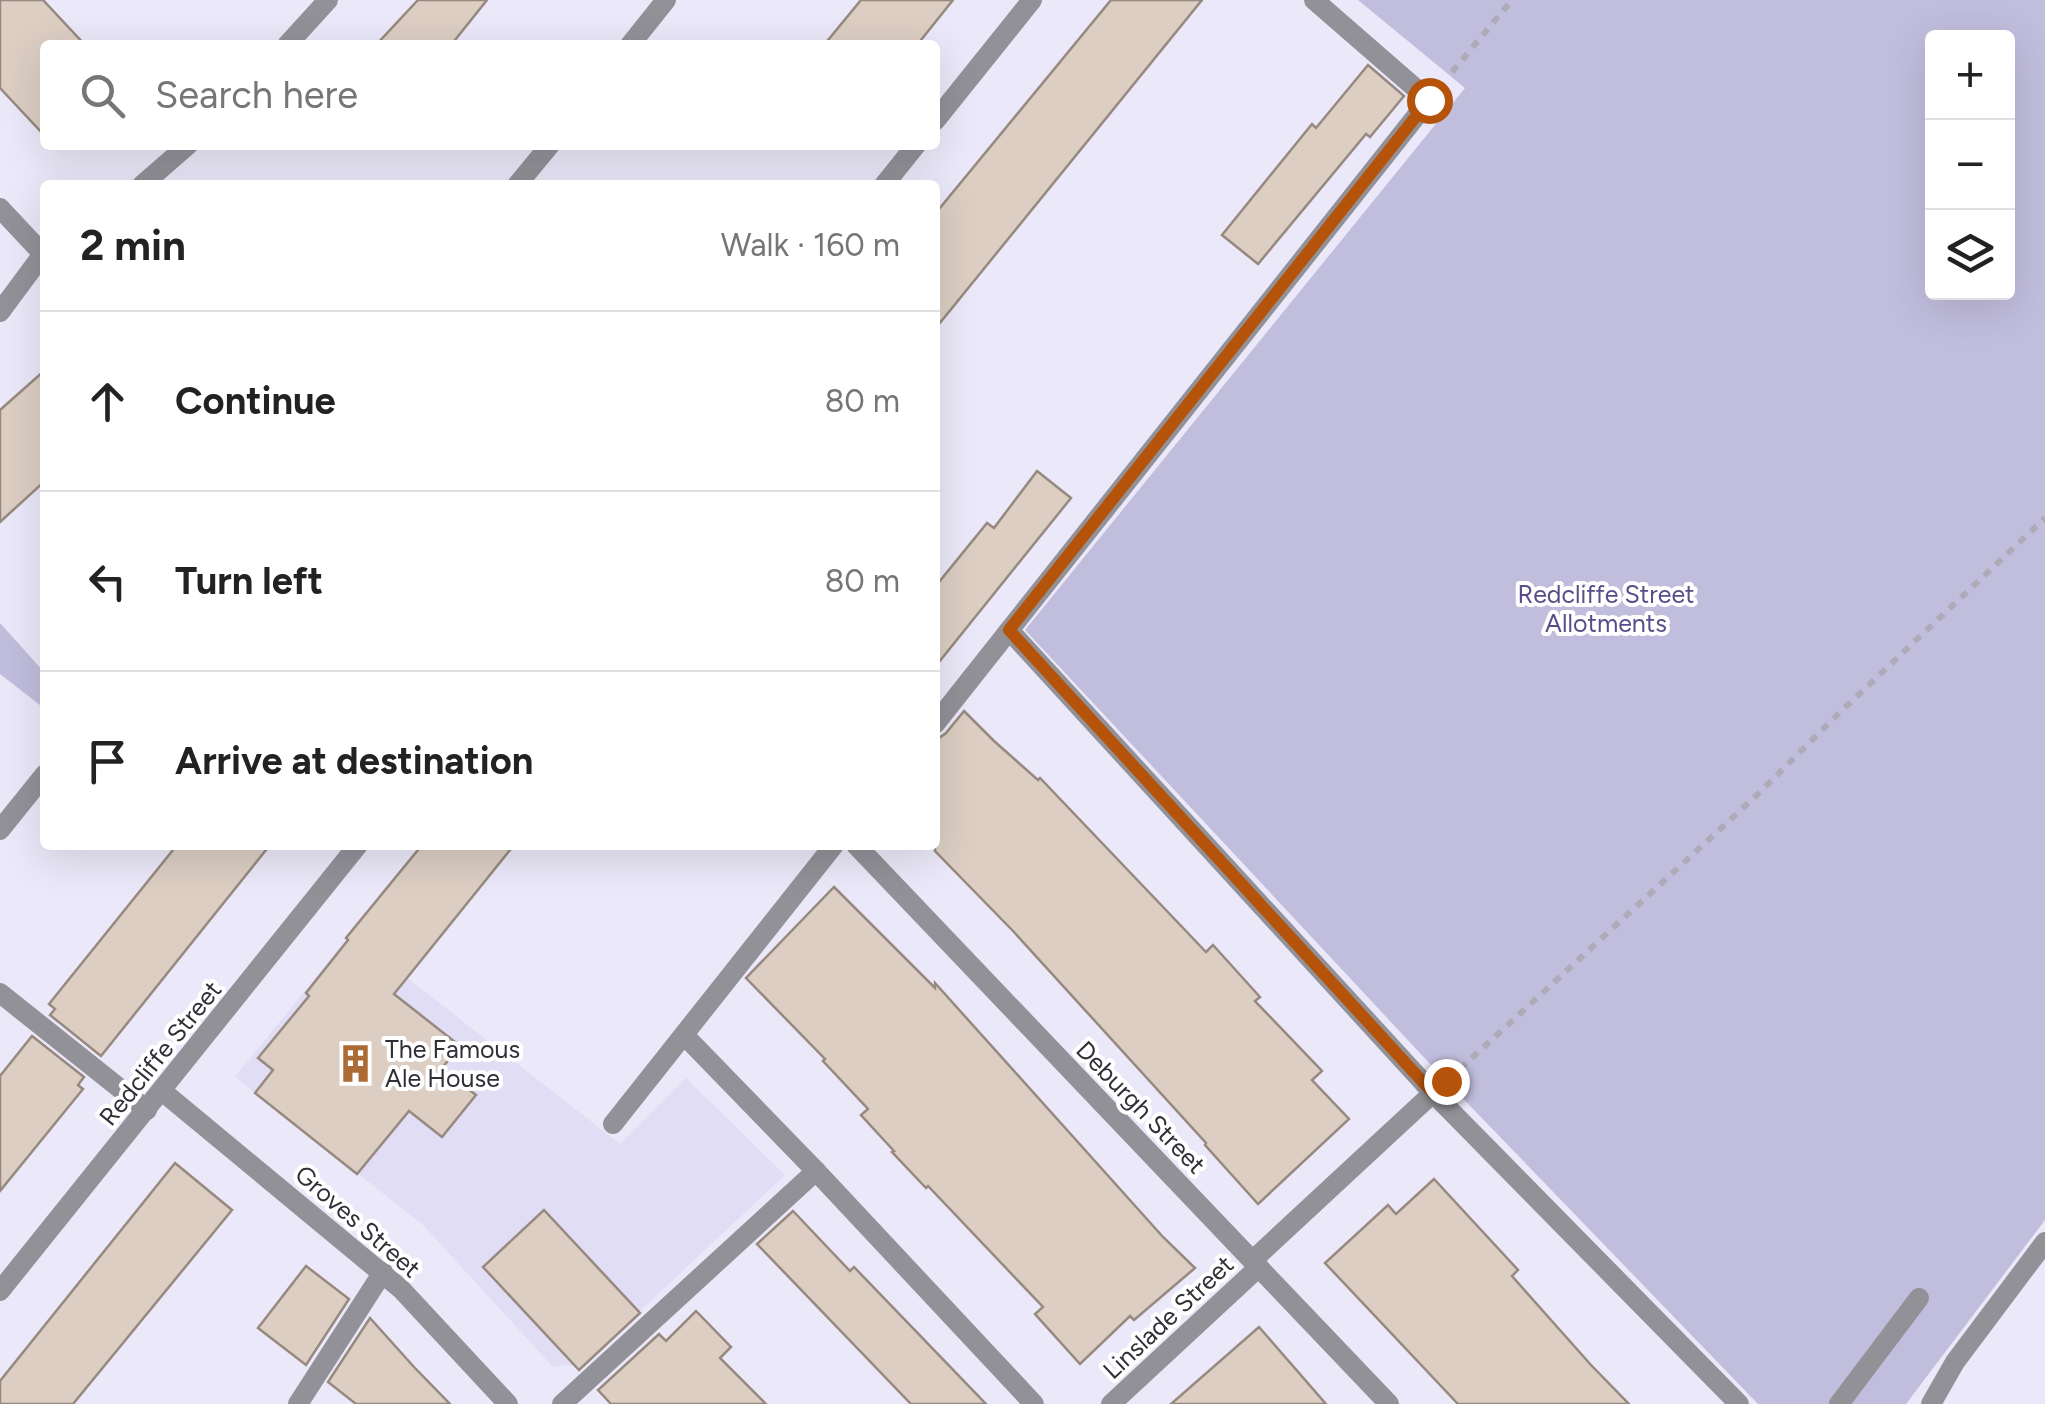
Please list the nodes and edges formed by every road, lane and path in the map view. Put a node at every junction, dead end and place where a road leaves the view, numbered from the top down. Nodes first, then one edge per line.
1 (328, 0) edge
2 (666, 0) edge
3 (1032, 0) edge
4 (1314, 0) edge
5 (1512, 0) edge
6 (292, 40) edge
7 (634, 40) edge
8 (1429, 100) junction
9 (940, 115) edge
10 (182, 150) edge
11 (546, 150) edge
12 (912, 150) edge
13 (148, 180) edge
14 (522, 180) edge
15 (888, 180) edge
16 (0, 208) edge
17 (40, 249) edge
18 (40, 258) edge
19 (0, 312) edge
20 (2045, 518) edge
21 (1009, 630) junction
22 (940, 717) edge
23 (40, 780) edge
24 (0, 830) edge
25 (354, 850) edge
26 (830, 850) edge
27 (861, 850) edge
28 (0, 992) edge
29 (685, 1036) junction
30 (162, 1091) junction
31 (1433, 1093) junction
32 (147, 1110) junction
33 (613, 1124) dead end
34 (816, 1171) junction
35 (2045, 1242) edge
36 (1256, 1264) junction
37 (383, 1272) junction
38 (0, 1291) edge
39 (1918, 1298) dead end
40 (298, 1404) edge
41 (508, 1404) edge
42 (562, 1404) edge
43 (1034, 1404) edge
44 (1111, 1404) edge
45 (1389, 1404) edge
46 (1738, 1404) edge
47 (1838, 1404) edge
48 (1931, 1404) edge

1 - 6 street
2 - 7 street
3 - 9 street
4 - 8 street
5 - 8 path
8 - 21 street
10 - 13 street
11 - 14 street
12 - 15 street
16 - 17 street
18 - 19 street
20 - 31 path
21 - 22 street
21 - 31 street
23 - 24 street
25 - 30 street, Redcliffe Street
26 - 29 street
27 - 36 street, Deburgh Street
28 - 32 street
29 - 33 street
29 - 34 street
30 - 32 street, Redcliffe Street
30 - 37 street, Groves Street
31 - 36 street, Linslade Street
31 - 46 street
32 - 38 street, Redcliffe Street
34 - 42 street
34 - 43 street
35 - 48 street
36 - 44 street, Linslade Street
36 - 45 street, Deburgh Street
37 - 40 street
37 - 41 street, Groves Street
39 - 47 street

